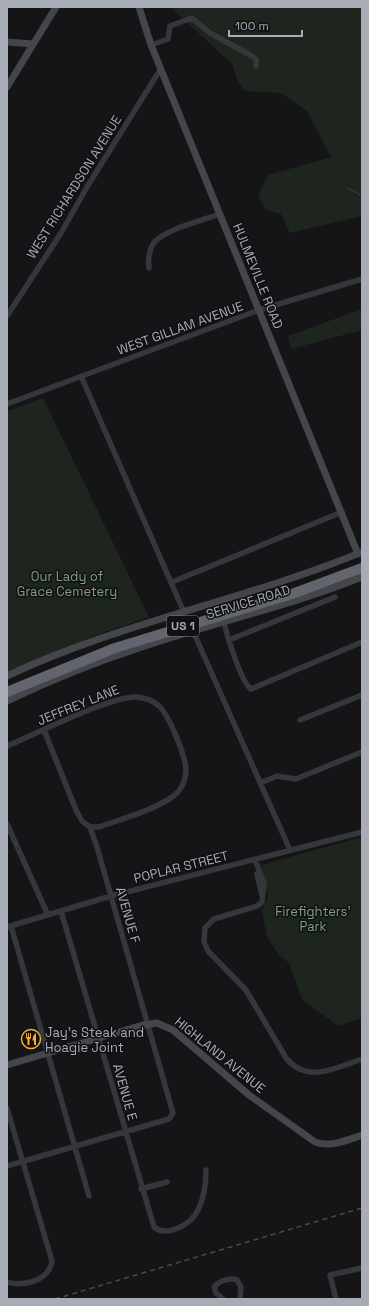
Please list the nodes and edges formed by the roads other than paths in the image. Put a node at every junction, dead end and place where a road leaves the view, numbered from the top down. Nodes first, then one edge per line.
1 (56, 7) edge
2 (139, 7) edge
3 (7, 42) edge
4 (33, 44) junction
5 (150, 45) junction
6 (256, 66) dead end
7 (160, 70) junction
8 (7, 87) edge
9 (220, 214) junction
10 (149, 268) dead end
11 (362, 279) edge
12 (259, 310) junction
13 (7, 316) edge
14 (81, 376) junction
15 (7, 404) edge
16 (342, 512) junction
17 (361, 556) edge
18 (362, 568) edge
19 (362, 577) edge
20 (172, 582) junction
21 (335, 597) dead end
22 (184, 610) junction
23 (224, 622) junction
24 (193, 631) junction
25 (229, 640) junction
26 (362, 642) edge
27 (7, 676) edge
28 (7, 685) edge
29 (7, 692) edge
30 (362, 695) edge
31 (7, 701) edge
32 (300, 720) dead end
33 (44, 730) junction
34 (7, 746) edge
35 (362, 752) edge
36 (260, 783) junction
37 (7, 824) edge
38 (90, 827) junction
39 (362, 832) edge
40 (290, 850) junction
41 (255, 859) junction
42 (111, 896) junction
43 (61, 911) junction
44 (48, 915) junction
45 (9, 927) edge
46 (148, 1024) junction
47 (97, 1038) junction
48 (46, 1053) junction
49 (362, 1059) edge
50 (7, 1065) edge
51 (7, 1108) edge
52 (125, 1131) junction
53 (362, 1135) edge
54 (74, 1147) junction
55 (23, 1162) junction
56 (7, 1166) edge
57 (206, 1170) dead end
58 (167, 1182) dead end
59 (141, 1190) junction
60 (89, 1196) dead end
61 (362, 1268) edge
62 (7, 1282) edge
63 (223, 1299) edge
64 (240, 1299) edge
65 (336, 1299) edge

1 - 4 street
2 - 5 street, HULMEVILLE ROAD
3 - 4 street
4 - 8 street
5 - 6 street
5 - 7 street, HULMEVILLE ROAD
7 - 9 street, HULMEVILLE ROAD
7 - 13 street, WEST RICHARDSON AVENUE
9 - 10 street
9 - 12 street, HULMEVILLE ROAD
11 - 12 street, WEST GILLAM AVENUE
12 - 14 street, WEST GILLAM AVENUE
12 - 16 street, HULMEVILLE ROAD
14 - 15 street, WEST GILLAM AVENUE
14 - 20 street
16 - 17 street, HULMEVILLE ROAD
16 - 20 street
17 - 22 street, SERVICE ROAD
17 - 28 highway, US 1
18 - 29 highway, US 1
19 - 23 street, SERVICE ROAD
20 - 22 street
21 - 25 street
22 - 27 street, SERVICE ROAD
23 - 24 street, SERVICE ROAD
23 - 25 street
24 - 31 street, SERVICE ROAD
24 - 36 street
25 - 26 street
30 - 32 street
33 - 34 street, JEFFREY LANE
33 - 38 street, AVENUE F
33 - 38 street, JEFFREY LANE
35 - 36 street
36 - 40 street
37 - 44 street
38 - 42 street, AVENUE F
39 - 40 street, POPLAR STREET
40 - 41 street, POPLAR STREET
41 - 42 street, POPLAR STREET
41 - 49 street
42 - 43 street, POPLAR STREET
42 - 46 street, AVENUE F
43 - 44 street, POPLAR STREET
43 - 47 street, AVENUE E
44 - 45 street, POPLAR STREET
45 - 48 street
46 - 47 street, HIGHLAND AVENUE
46 - 52 street, AVENUE F
46 - 53 street, HIGHLAND AVENUE
47 - 48 street, HIGHLAND AVENUE
47 - 52 street, AVENUE E
48 - 50 street, HIGHLAND AVENUE
48 - 54 street
51 - 55 street
52 - 54 street
52 - 59 street, AVENUE E
54 - 55 street
54 - 60 street
55 - 56 street
55 - 62 street
57 - 59 street, AVENUE E
58 - 59 street
61 - 65 street
63 - 64 street

